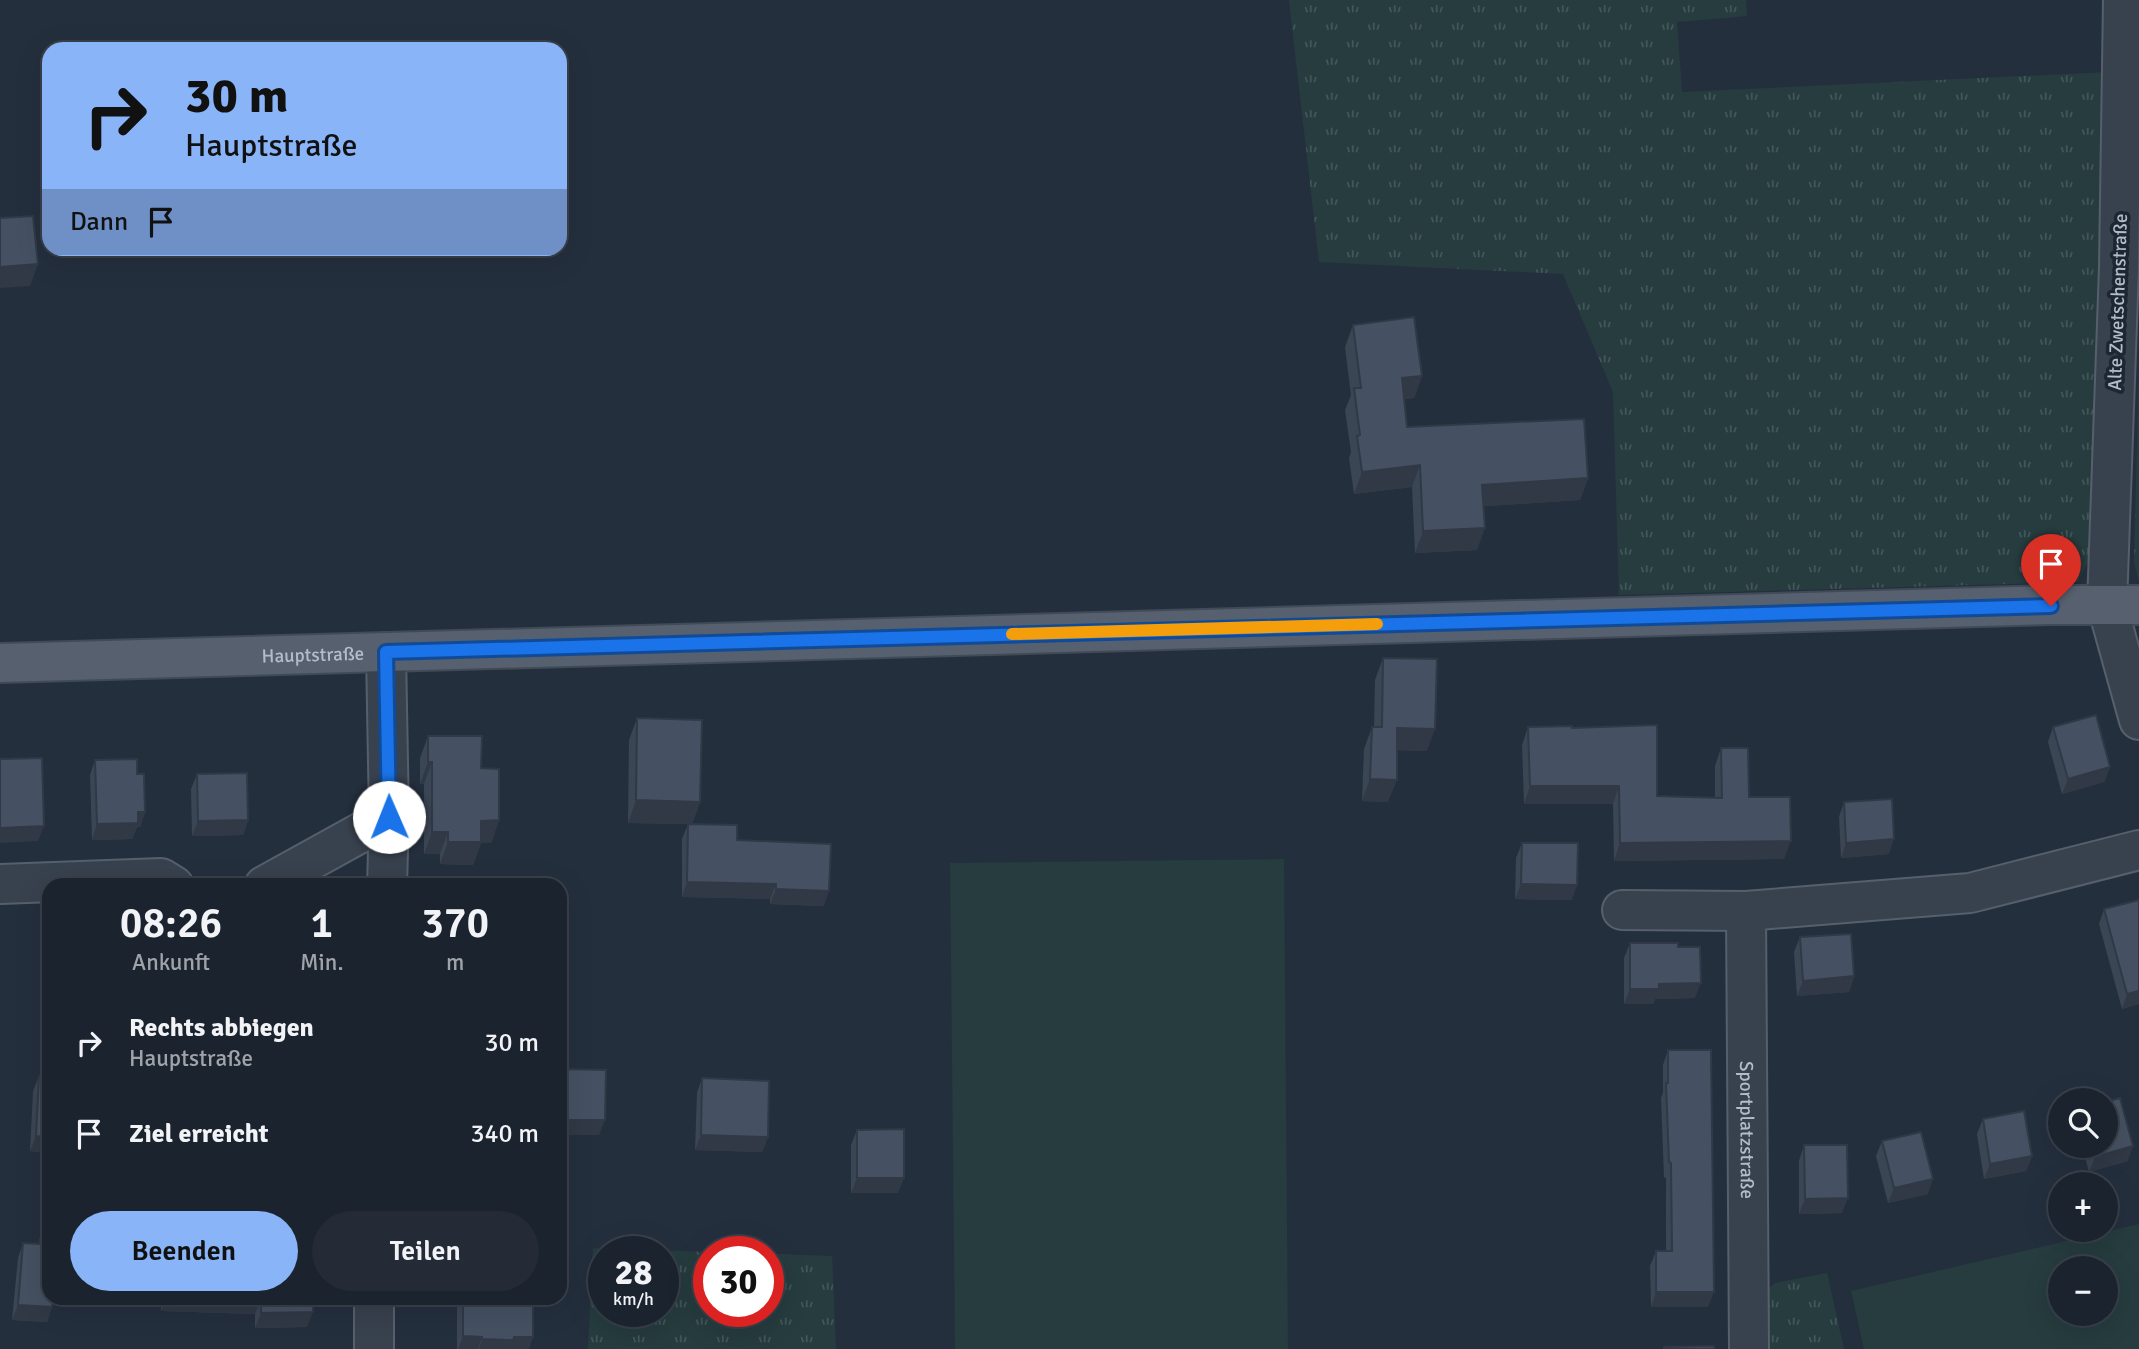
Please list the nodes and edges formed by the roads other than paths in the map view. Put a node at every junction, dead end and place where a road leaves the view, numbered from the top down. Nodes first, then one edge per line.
1 (2123, 0) edge
2 (2123, 605) edge
3 (386, 652) junction
4 (0, 663) edge
5 (2139, 720) edge
6 (389, 817) junction
7 (2139, 850) edge
8 (138, 878) edge
9 (162, 878) edge
10 (278, 878) edge
11 (387, 878) edge
12 (42, 882) edge
13 (0, 884) edge
14 (1622, 910) dead end
15 (1746, 911) junction
16 (374, 1305) edge
17 (374, 1349) edge
18 (1749, 1349) edge

1 - 2 street, Alte Zwetschenstraße
2 - 3 main road, Hauptstraße
2 - 5 street, Alte Zwetschenstraße
3 - 4 main road, Hauptstraße
3 - 6 street
6 - 10 street
6 - 11 street
7 - 15 street
8 - 9 street
12 - 13 street
14 - 15 street
15 - 18 street, Sportplatzstraße
16 - 17 street

